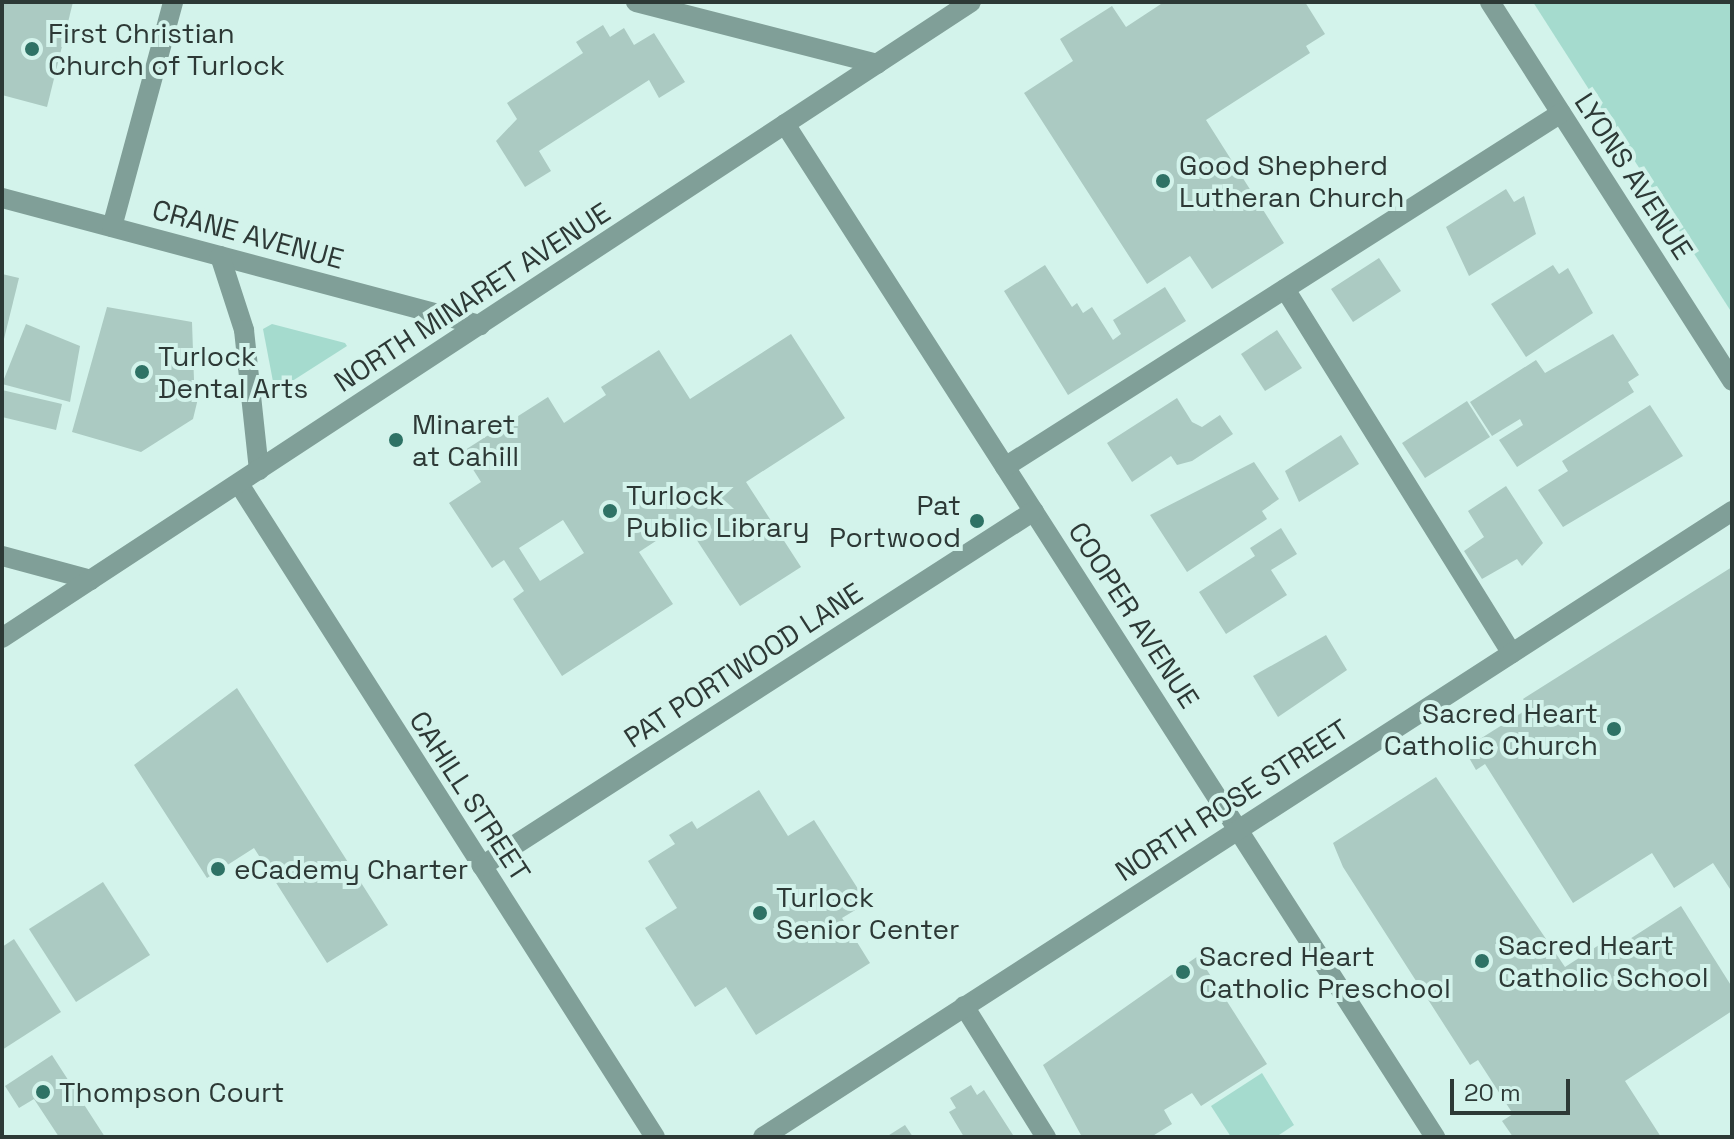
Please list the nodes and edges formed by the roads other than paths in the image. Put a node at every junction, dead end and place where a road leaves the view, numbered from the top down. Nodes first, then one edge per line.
1 (173, 2) edge
2 (636, 2) edge
3 (971, 2) edge
4 (1490, 2) edge
5 (877, 64) junction
6 (1561, 113) junction
7 (785, 124) junction
8 (2, 198) edge
9 (112, 227) junction
10 (220, 256) junction
11 (1285, 289) junction
12 (480, 325) junction
13 (1732, 381) edge
14 (1005, 467) junction
15 (259, 470) junction
16 (239, 484) junction
17 (1034, 511) junction
18 (1732, 511) edge
19 (2, 556) edge
20 (91, 580) junction
21 (2, 638) edge
22 (1512, 653) junction
23 (1239, 830) junction
24 (482, 866) junction
25 (964, 1006) junction
26 (655, 1137) edge
27 (763, 1137) edge
28 (1046, 1137) edge
29 (1435, 1137) edge

1 - 9 street
2 - 5 street
3 - 5 street, NORTH MINARET AVENUE
4 - 6 street, LYONS AVENUE
5 - 7 street, NORTH MINARET AVENUE
6 - 11 street
6 - 13 street, LYONS AVENUE
7 - 12 street, NORTH MINARET AVENUE
7 - 14 street, COOPER AVENUE
8 - 9 street, CRANE AVENUE
9 - 10 street, CRANE AVENUE
10 - 12 street, CRANE AVENUE
10 - 15 street
11 - 14 street
11 - 22 street
12 - 15 street, NORTH MINARET AVENUE
14 - 17 street, COOPER AVENUE
15 - 16 street, NORTH MINARET AVENUE
16 - 20 street, NORTH MINARET AVENUE
16 - 24 street, CAHILL STREET
17 - 23 street, COOPER AVENUE
17 - 24 street, PAT PORTWOOD LANE
18 - 22 street, NORTH ROSE STREET
19 - 20 street
20 - 21 street, NORTH MINARET AVENUE
22 - 23 street, NORTH ROSE STREET
23 - 25 street, NORTH ROSE STREET
23 - 29 street, COOPER AVENUE
24 - 26 street, CAHILL STREET
25 - 27 street, NORTH ROSE STREET
25 - 28 street

